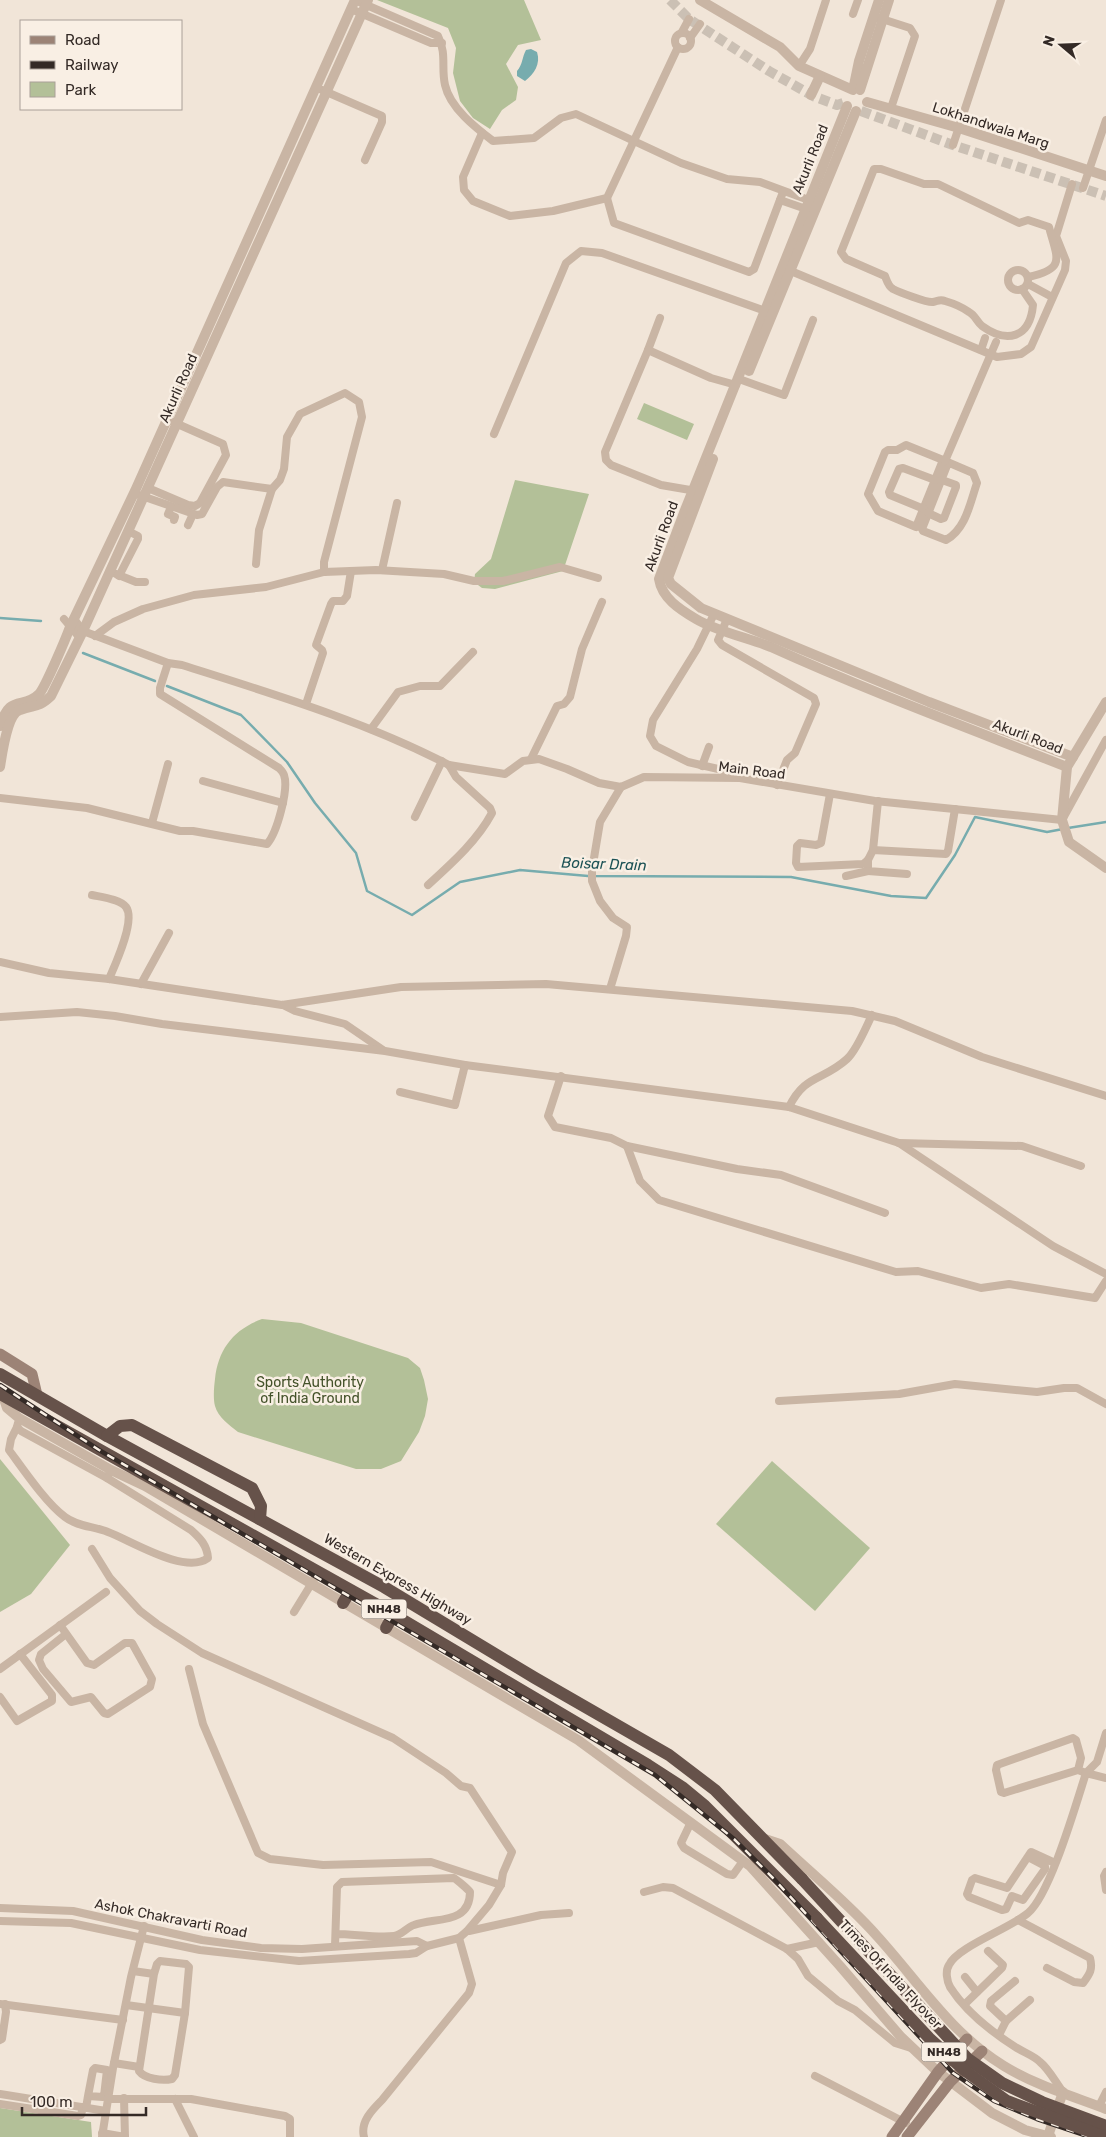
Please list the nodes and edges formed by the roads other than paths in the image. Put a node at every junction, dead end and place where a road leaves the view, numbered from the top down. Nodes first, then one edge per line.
1 (700, 0) edge
2 (826, 0) edge
3 (858, 0) edge
4 (879, 0) edge
5 (889, 0) edge
6 (1001, 0) edge
7 (354, 3) edge
8 (365, 6) edge
9 (853, 14) dead end
10 (878, 18) junction
11 (689, 19) dead end
12 (700, 24) dead end
13 (682, 32) junction
14 (690, 38) junction
15 (678, 47) junction
16 (329, 57) junction
17 (340, 61) junction
18 (799, 66) junction
19 (820, 76) junction
20 (316, 87) junction
21 (856, 90) junction
22 (326, 91) junction
23 (811, 95) dead end
24 (867, 102) junction
25 (891, 108) junction
26 (852, 109) junction
27 (1106, 120) edge
28 (958, 128) junction
29 (297, 129) junction
30 (307, 133) junction
31 (482, 133) junction
32 (635, 142) junction
33 (953, 145) dead end
34 (365, 160) dead end
35 (1088, 170) junction
36 (278, 171) junction
37 (289, 175) junction
38 (1106, 176) edge
39 (1072, 184) dead end
40 (1083, 188) dead end
41 (782, 196) junction
42 (607, 198) junction
43 (806, 204) junction
44 (269, 206) junction
45 (817, 208) junction
46 (1063, 211) junction
47 (1056, 221) dead end
48 (251, 232) junction
49 (261, 237) junction
50 (786, 269) junction
51 (240, 270) junction
52 (1026, 283) junction
53 (1052, 297) junction
54 (769, 312) junction
55 (660, 318) dead end
56 (813, 320) dead end
57 (986, 338) dead end
58 (996, 342) dead end
59 (648, 350) junction
60 (981, 350) junction
61 (992, 355) junction
62 (740, 381) junction
63 (172, 422) junction
64 (494, 434) dead end
65 (946, 461) junction
66 (938, 480) junction
67 (272, 489) junction
68 (696, 492) junction
69 (142, 493) junction
70 (397, 503) dead end
71 (171, 507) junction
72 (926, 511) junction
73 (193, 514) junction
74 (174, 520) dead end
75 (188, 525) dead end
76 (672, 556) junction
77 (256, 564) dead end
78 (382, 570) junction
79 (352, 571) junction
80 (324, 572) junction
81 (96, 573) junction
82 (112, 575) junction
83 (598, 578) dead end
84 (145, 582) dead end
85 (671, 584) junction
86 (661, 590) junction
87 (602, 602) dead end
88 (714, 614) junction
89 (727, 619) junction
90 (69, 622) junction
91 (708, 624) junction
92 (722, 629) junction
93 (81, 634) junction
94 (95, 636) junction
95 (792, 651) junction
96 (473, 652) dead end
97 (829, 662) junction
98 (168, 663) junction
99 (825, 672) junction
100 (1106, 702) edge
101 (306, 704) junction
102 (0, 726) edge
103 (371, 729) junction
104 (1106, 740) edge
105 (709, 747) dead end
106 (1073, 757) junction
107 (531, 760) junction
108 (442, 761) junction
109 (168, 764) dead end
110 (449, 764) junction
111 (702, 766) junction
112 (0, 767) edge
113 (1067, 767) junction
114 (727, 771) dead end
115 (203, 781) dead end
116 (777, 785) junction
117 (621, 787) junction
118 (830, 794) junction
119 (0, 798) edge
120 (878, 801) junction
121 (283, 803) junction
122 (955, 809) junction
123 (415, 817) dead end
124 (1062, 821) junction
125 (152, 823) junction
126 (873, 850) junction
127 (868, 860) junction
128 (1106, 868) edge
129 (868, 871) junction
130 (907, 874) dead end
131 (846, 876) dead end
132 (428, 885) dead end
133 (92, 895) dead end
134 (168, 933) dead end
135 (0, 962) edge
136 (109, 979) junction
137 (141, 984) junction
138 (610, 989) junction
139 (282, 1005) junction
140 (872, 1015) junction
141 (0, 1017) edge
142 (385, 1051) junction
143 (465, 1065) junction
144 (561, 1076) junction
145 (400, 1092) dead end
146 (1106, 1096) edge
147 (789, 1107) junction
148 (899, 1143) junction
149 (627, 1146) junction
150 (1081, 1166) dead end
151 (884, 1213) dead end
152 (1106, 1274) edge
153 (1106, 1280) edge
154 (0, 1354) edge
155 (0, 1374) edge
156 (2, 1395) edge
157 (37, 1395) junction
158 (779, 1401) dead end
159 (1106, 1404) edge
160 (20, 1417) junction
161 (107, 1436) junction
162 (184, 1452) junction
163 (172, 1471) junction
164 (109, 1474) junction
165 (260, 1519) junction
166 (92, 1549) dead end
167 (318, 1573) junction
168 (311, 1584) junction
169 (350, 1591) junction
170 (106, 1592) dead end
171 (343, 1603) junction
172 (294, 1612) dead end
173 (393, 1615) junction
174 (60, 1625) junction
175 (386, 1628) junction
176 (66, 1634) junction
177 (20, 1654) junction
178 (0, 1669) edge
179 (189, 1669) dead end
180 (0, 1697) edge
181 (1106, 1733) edge
182 (1082, 1772) junction
183 (1106, 1778) edge
184 (691, 1822) junction
185 (761, 1838) junction
186 (1028, 1857) junction
187 (747, 1859) junction
188 (1055, 1862) junction
189 (1106, 1872) edge
190 (501, 1885) junction
191 (1007, 1888) junction
192 (1106, 1890) edge
193 (644, 1892) dead end
194 (1012, 1896) junction
195 (0, 1908) edge
196 (569, 1913) dead end
197 (1018, 1920) junction
198 (0, 1921) edge
199 (144, 1926) junction
200 (410, 1927) junction
201 (467, 1931) junction
202 (336, 1934) junction
203 (459, 1938) junction
204 (141, 1939) junction
205 (819, 1942) junction
206 (409, 1943) junction
207 (364, 1944) junction
208 (335, 1946) junction
209 (427, 1946) junction
210 (302, 1949) junction
211 (787, 1949) junction
212 (988, 1951) dead end
213 (409, 1954) junction
214 (364, 1956) junction
215 (300, 1961) junction
216 (1047, 1968) dead end
217 (133, 1971) junction
218 (154, 1974) junction
219 (965, 1977) dead end
220 (1015, 1981) dead end
221 (977, 1992) junction
222 (1030, 2000) dead end
223 (965, 2004) junction
224 (126, 2005) junction
225 (2, 2007) edge
226 (148, 2008) junction
227 (185, 2013) junction
228 (123, 2020) junction
229 (1006, 2021) junction
230 (999, 2035) junction
231 (967, 2039) junction
232 (0, 2040) edge
233 (915, 2050) junction
234 (982, 2051) junction
235 (114, 2063) junction
236 (139, 2067) junction
237 (938, 2072) junction
238 (815, 2076) dead end
239 (950, 2082) junction
240 (1063, 2092) junction
241 (1106, 2092) edge
242 (0, 2094) edge
243 (88, 2096) dead end
244 (22, 2098) junction
245 (124, 2098) junction
246 (109, 2099) junction
247 (32, 2100) junction
248 (175, 2100) junction
249 (0, 2104) edge
250 (1104, 2105) edge
251 (20, 2107) junction
252 (30, 2108) junction
253 (84, 2108) junction
254 (106, 2111) junction
255 (1106, 2126) edge
256 (908, 2129) edge
257 (102, 2135) edge
258 (125, 2137) edge
259 (194, 2137) edge
260 (290, 2137) edge
261 (364, 2137) edge
262 (892, 2137) edge
263 (1050, 2137) edge
264 (1105, 2137) edge

1 - 18 street
2 - 18 street
3 - 9 street
4 - 10 street
5 - 10 street
6 - 28 street
7 - 8 street
7 - 16 street, Akurli Road
8 - 17 street, Akurli Road
8 - 31 street
10 - 21 street
10 - 25 street
11 - 13 street
12 - 14 street
13 - 14 street
13 - 15 street
14 - 15 street
15 - 32 street
16 - 17 street
16 - 20 street, Akurli Road
17 - 22 street, Akurli Road
18 - 19 street
19 - 21 street
19 - 23 street
20 - 22 street
20 - 29 street, Akurli Road
21 - 24 street
21 - 26 street
22 - 30 street, Akurli Road
22 - 34 street
24 - 25 street, Lokhandwala Marg
24 - 26 street
25 - 28 street, Lokhandwala Marg
26 - 43 street, Akurli Road
26 - 45 street, Akurli Road
27 - 35 street
28 - 33 street
28 - 35 street, Lokhandwala Marg
29 - 30 street
29 - 36 street, Akurli Road
30 - 37 street, Akurli Road
31 - 32 street
31 - 42 street
32 - 41 street
32 - 42 street
35 - 38 street, Lokhandwala Marg
35 - 40 street
36 - 37 street
36 - 44 street, Akurli Road
37 - 44 street, Akurli Road
39 - 46 street
41 - 42 street
41 - 43 street
43 - 45 street
43 - 50 street, Akurli Road
44 - 48 street, Akurli Road
44 - 49 street, Akurli Road
45 - 50 street, Akurli Road
46 - 47 street
46 - 53 street
48 - 49 street
48 - 51 street, Akurli Road
49 - 51 street, Akurli Road
50 - 54 street, Akurli Road
50 - 60 street
51 - 63 street, Akurli Road
52 - 52 street
52 - 53 street
53 - 61 street
54 - 62 street, Akurli Road
54 - 64 street
55 - 59 street
56 - 62 street
57 - 60 street
58 - 61 street
59 - 62 street
59 - 68 street
60 - 61 street
61 - 65 street
62 - 68 street, Akurli Road
63 - 69 street, Akurli Road
63 - 69 street
65 - 66 street
65 - 72 street
65 - 72 street
66 - 72 street
66 - 72 street
66 - 72 street
67 - 73 street
67 - 77 street
67 - 80 street
68 - 76 street, Akurli Road
69 - 71 street
69 - 81 street, Akurli Road
69 - 82 street, Akurli Road
70 - 78 street
71 - 73 street
71 - 74 street
73 - 75 street
76 - 85 street, Akurli Road
76 - 86 street, Akurli Road
78 - 79 street
78 - 83 street
79 - 80 street
79 - 101 street
80 - 94 street
81 - 82 street
81 - 90 street, Akurli Road
82 - 84 street
82 - 93 street, Akurli Road
85 - 86 street
85 - 88 street, Akurli Road
86 - 91 street, Akurli Road
87 - 107 street
88 - 89 street, Akurli Road
88 - 91 street
89 - 92 street
89 - 95 street, Akurli Road
90 - 93 street
90 - 102 street, Akurli Road
91 - 92 street, Akurli Road
91 - 111 street
92 - 95 street, Akurli Road
92 - 116 street
93 - 94 street
93 - 112 street, Akurli Road
94 - 98 street
95 - 97 street, Akurli Road
95 - 99 street, Akurli Road
96 - 103 street
97 - 99 street
97 - 106 street, Akurli Road
98 - 101 street
98 - 121 street
99 - 113 street, Akurli Road
100 - 106 street
101 - 103 street
103 - 108 street
104 - 124 street
105 - 111 street
106 - 113 street
107 - 110 street
107 - 117 street
108 - 110 street
108 - 123 street
109 - 125 street
110 - 132 street
111 - 114 street
113 - 124 street
115 - 121 street
116 - 117 street, Main Road
116 - 118 street, Main Road
117 - 138 street
118 - 120 street, Main Road
118 - 127 street
119 - 125 street
120 - 122 street, Main Road
120 - 126 street
121 - 125 street
122 - 124 street, Main Road
122 - 126 street
124 - 128 street
126 - 127 street
127 - 129 street
129 - 130 street
129 - 131 street
133 - 136 street
134 - 137 street
135 - 136 street
136 - 137 street
137 - 139 street
138 - 139 street
138 - 140 street
139 - 142 street
140 - 146 street
140 - 147 street
141 - 142 street
142 - 143 street
143 - 144 street
143 - 145 street
144 - 147 street
144 - 149 street
147 - 148 street
148 - 150 street
148 - 152 street
149 - 151 street
149 - 153 street
154 - 157 main road
155 - 157 highway, Western Express Highway / NH48
156 - 160 highway, NH48
157 - 161 highway, Western Express Highway / NH48
158 - 159 street
160 - 164 street
160 - 164 street
160 - 167 highway, NH48
161 - 162 highway
161 - 163 highway, Western Express Highway / NH48
162 - 163 highway
162 - 165 highway
163 - 165 highway, Western Express Highway / NH48
164 - 168 street
165 - 185 highway, Western Express Highway / NH48
166 - 190 street
167 - 168 street
167 - 169 highway, NH48
168 - 171 street
168 - 172 street
169 - 171 highway
169 - 173 highway, NH48
170 - 174 street
171 - 175 street
173 - 175 highway
173 - 187 highway, NH48
174 - 176 street
174 - 177 street
175 - 184 street
176 - 176 street
177 - 178 street
177 - 180 street
179 - 190 street
181 - 182 street
182 - 182 street
182 - 183 street
182 - 188 street
184 - 187 street
184 - 187 street
185 - 231 street
185 - 255 highway, Times Of India Flyover / NH48, bridge
186 - 188 street
186 - 191 street
186 - 194 street
187 - 205 street
187 - 264 highway, Times Of India Flyover / NH48, bridge
188 - 197 street
189 - 192 street
190 - 201 street
191 - 194 street
191 - 194 street
193 - 211 street
195 - 199 street, Ashok Chakravarti Road
196 - 201 street
197 - 216 street
197 - 223 street
198 - 204 street, Ashok Chakravarti Road
199 - 204 street
199 - 210 street, Ashok Chakravarti Road
200 - 202 street
200 - 202 street
200 - 206 street
201 - 203 street
202 - 208 street
203 - 209 street, Ashok Chakravarti Road
203 - 261 street
204 - 215 street, Ashok Chakravarti Road
204 - 217 street
205 - 211 street
205 - 233 street
206 - 207 street, Ashok Chakravarti Road
206 - 209 street, Ashok Chakravarti Road
206 - 213 street
207 - 208 street, Ashok Chakravarti Road
207 - 214 street
208 - 210 street, Ashok Chakravarti Road
209 - 213 street, Ashok Chakravarti Road
210 - 215 street
211 - 233 street
212 - 221 street
213 - 214 street, Ashok Chakravarti Road
214 - 215 street, Ashok Chakravarti Road
217 - 218 street
217 - 224 street
218 - 226 street
218 - 227 street
219 - 221 street
220 - 229 street
221 - 223 street
222 - 229 street
223 - 230 street
224 - 226 street
224 - 228 street
225 - 228 street
225 - 232 street
226 - 227 street
226 - 236 street
227 - 236 street
228 - 235 street
229 - 230 street
230 - 240 street
231 - 234 street
231 - 237 main road
233 - 237 street
234 - 239 main road
234 - 240 street
235 - 236 street
235 - 246 street
237 - 239 street
237 - 256 main road
238 - 256 street
239 - 256 main road
239 - 263 street
240 - 250 street
240 - 263 street
241 - 250 street
242 - 244 street
243 - 253 street
244 - 247 street
244 - 251 street
245 - 246 street
245 - 248 street
245 - 258 street
246 - 254 street
247 - 252 street
247 - 253 street
248 - 259 street
248 - 260 street
249 - 251 street
251 - 252 street
252 - 253 street
253 - 254 street
254 - 257 street
256 - 262 main road
257 - 258 street

